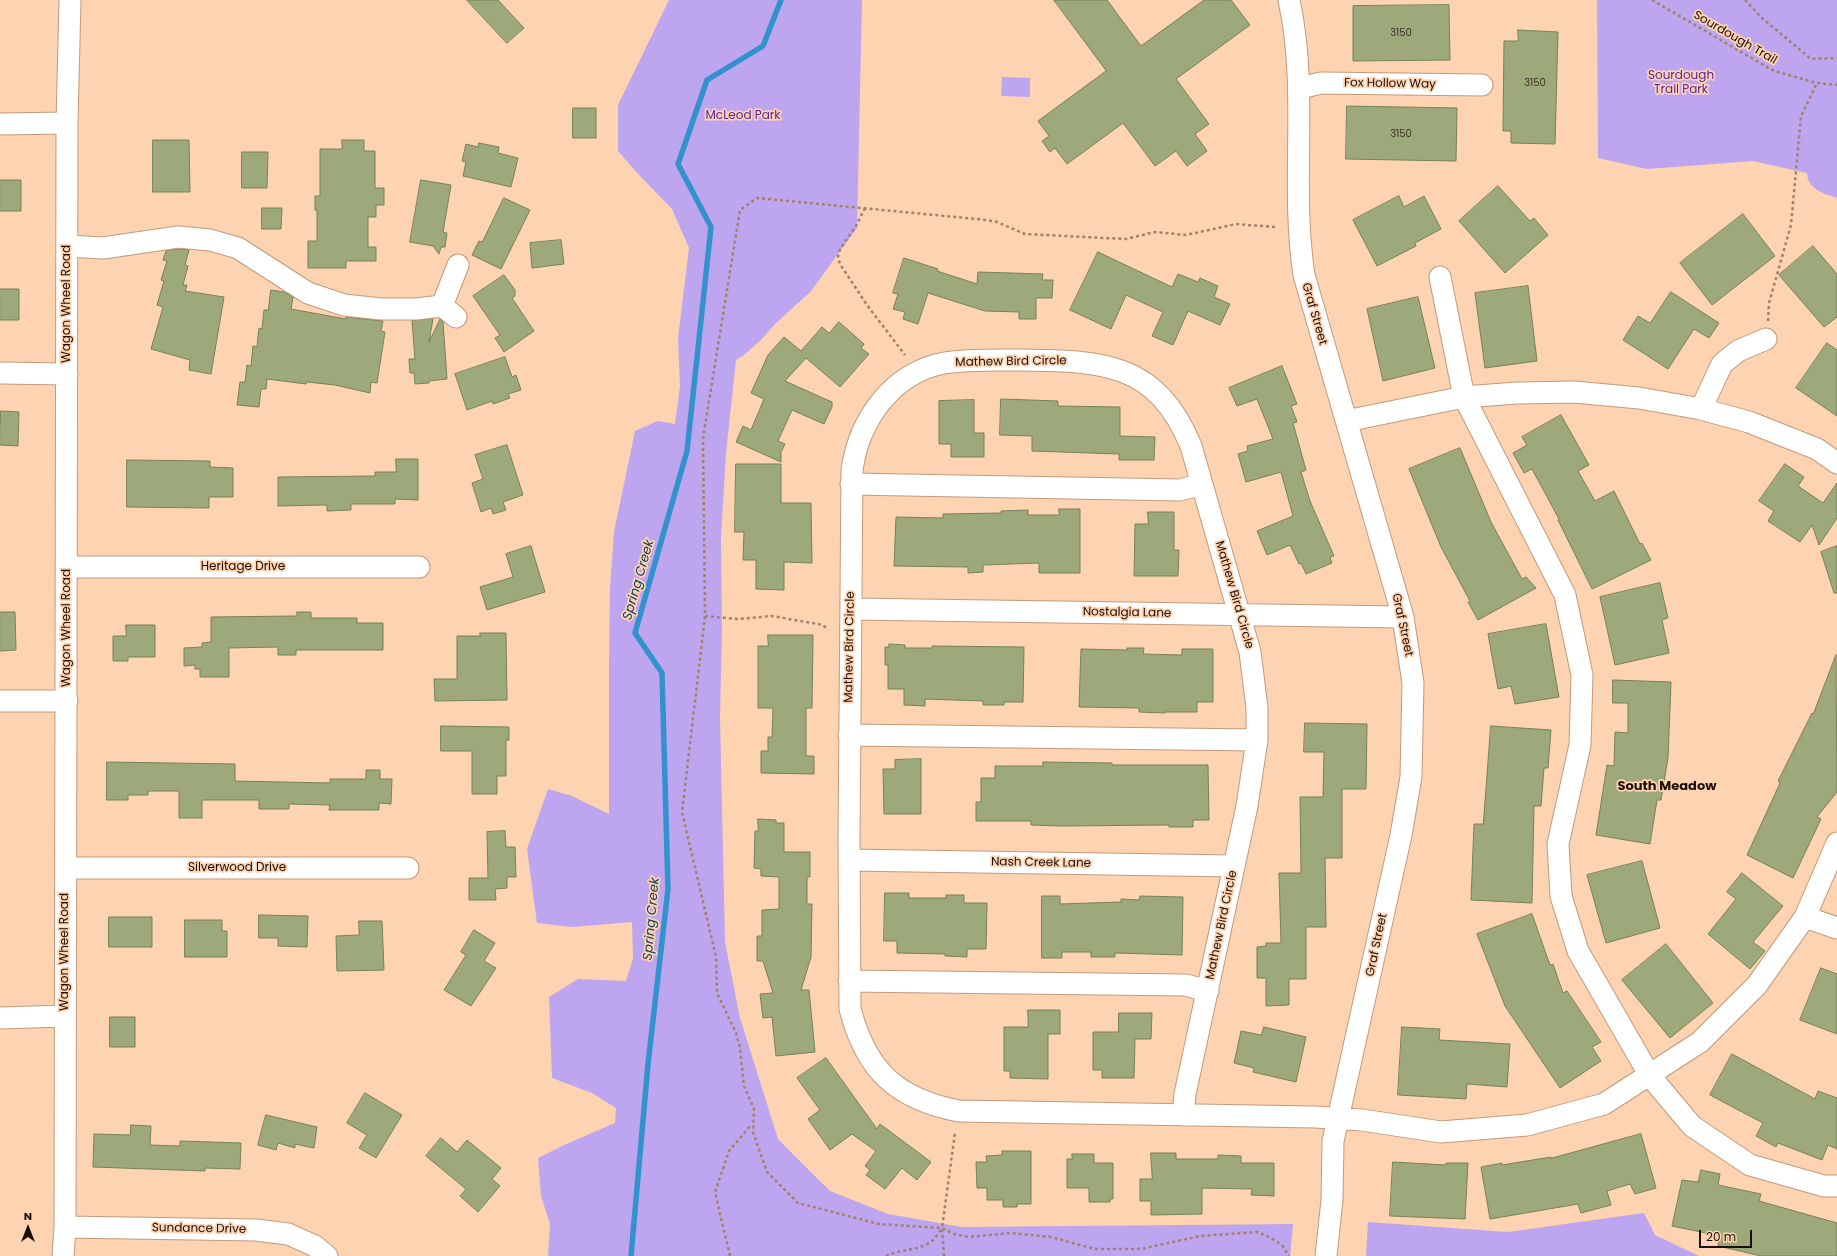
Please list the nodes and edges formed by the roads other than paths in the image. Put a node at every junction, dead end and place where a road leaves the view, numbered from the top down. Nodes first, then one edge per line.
1 (70, 0) edge
2 (1289, 0) edge
3 (1482, 85) dead end
4 (1300, 88) junction
5 (0, 124) edge
6 (67, 124) junction
7 (68, 246) junction
8 (458, 265) dead end
9 (1440, 277) dead end
10 (1766, 339) road end
11 (0, 374) edge
12 (67, 374) junction
13 (1464, 397) junction
14 (1701, 409) junction
15 (1346, 421) junction
16 (1837, 462) edge
17 (851, 484) junction
18 (1202, 484) junction
19 (67, 566) junction
20 (419, 566) dead end
21 (851, 609) junction
22 (1240, 615) junction
23 (1403, 617) junction
24 (0, 701) edge
25 (67, 701) junction
26 (849, 735) junction
27 (1257, 740) junction
28 (1837, 843) edge
29 (849, 860) junction
30 (1234, 866) junction
31 (66, 868) junction
32 (408, 868) dead end
33 (1805, 917) junction
34 (1837, 928) edge
35 (849, 981) junction
36 (1208, 991) junction
37 (65, 1016) junction
38 (0, 1018) edge
39 (1650, 1076) junction
40 (1183, 1115) junction
41 (1338, 1118) junction
42 (1837, 1186) edge
43 (65, 1227) junction
44 (63, 1256) edge
45 (327, 1256) edge
46 (1326, 1256) edge

1 - 6 street, Wagon Wheel Road
2 - 4 street, Graf Street
3 - 4 street, Fox Hollow Way
4 - 15 street, Graf Street
5 - 6 street
6 - 7 street, Wagon Wheel Road
7 - 8 street
7 - 12 street, Wagon Wheel Road
9 - 13 street
10 - 14 street
11 - 12 street
12 - 19 street, Wagon Wheel Road
13 - 14 street
13 - 15 street
13 - 39 street
14 - 16 street
15 - 23 street, Graf Street
17 - 18 street
17 - 18 street, Mathew Bird Circle
17 - 21 street, Mathew Bird Circle
18 - 22 street, Mathew Bird Circle
19 - 20 street, Heritage Drive
19 - 25 street, Wagon Wheel Road
21 - 22 street, Nostalgia Lane
21 - 26 street, Mathew Bird Circle
22 - 23 street, Nostalgia Lane
22 - 27 street, Mathew Bird Circle
23 - 41 street, Graf Street
24 - 25 street
25 - 31 street, Wagon Wheel Road
26 - 27 street
26 - 29 street, Mathew Bird Circle
27 - 30 street, Mathew Bird Circle
28 - 33 street, Mathew Bird Circle
29 - 30 street, Nash Creek Lane
29 - 35 street, Mathew Bird Circle
30 - 36 street, Mathew Bird Circle
31 - 32 street, Silverwood Drive
31 - 37 street, Wagon Wheel Road
33 - 34 street
33 - 39 street, Mathew Bird Circle
35 - 36 street
35 - 40 street, Mathew Bird Circle
36 - 40 street, Mathew Bird Circle
37 - 38 street
37 - 43 street, Wagon Wheel Road
39 - 41 street, Mathew Bird Circle
39 - 42 street
40 - 41 street, Mathew Bird Circle
41 - 46 street, Graf Street
43 - 44 street, Wagon Wheel Road
43 - 45 street, Sundance Drive

